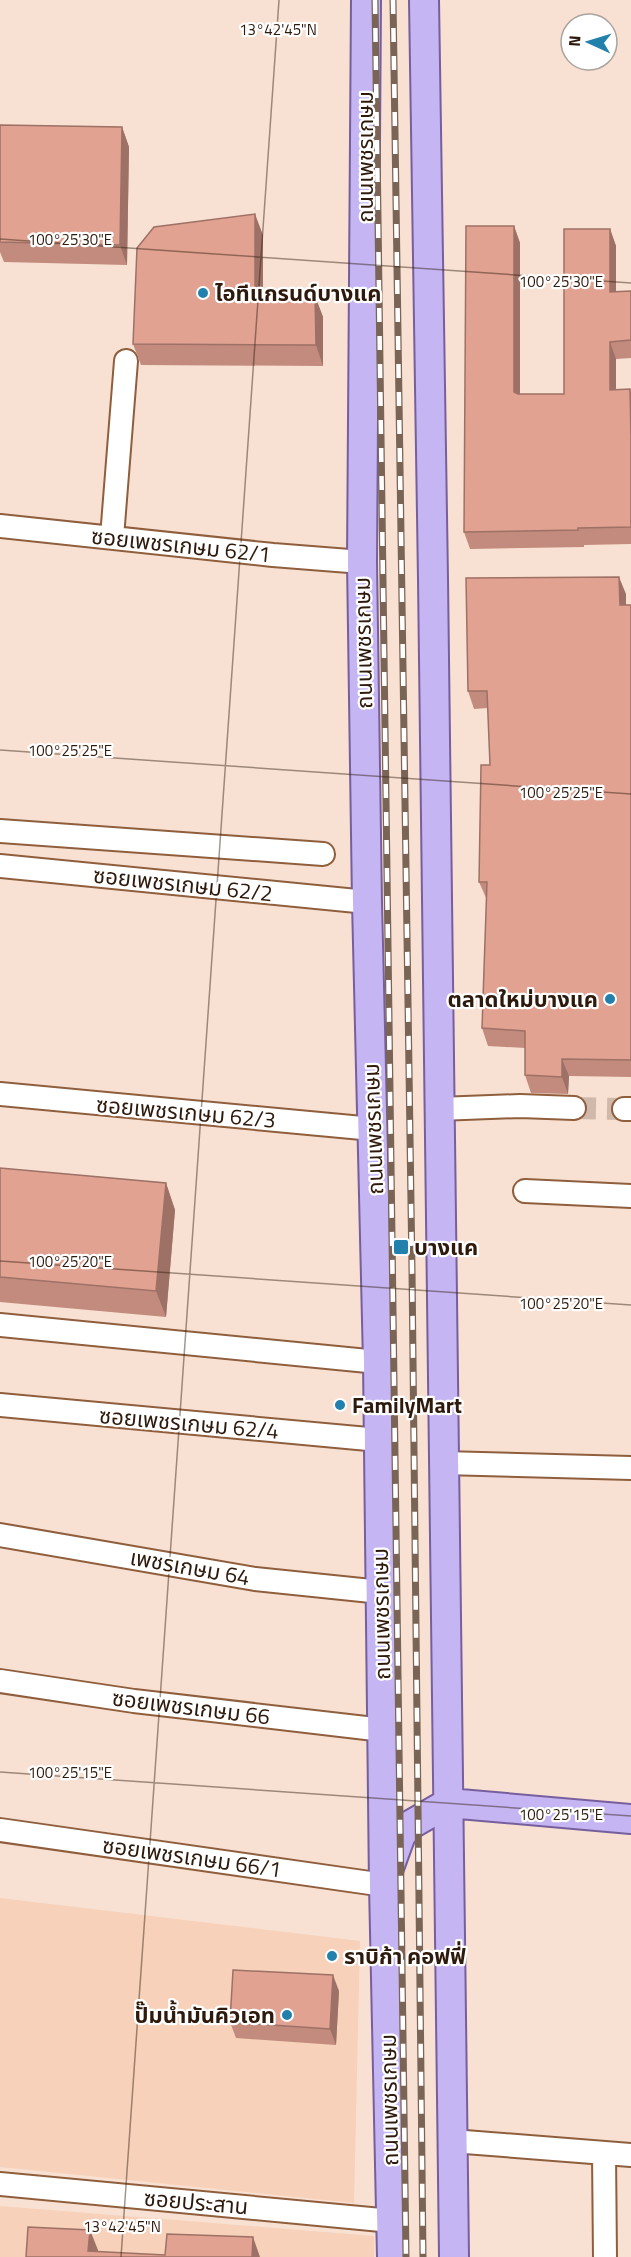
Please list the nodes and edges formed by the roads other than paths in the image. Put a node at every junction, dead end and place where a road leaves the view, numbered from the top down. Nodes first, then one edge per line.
1 (366, 0) edge
2 (424, 0) edge
3 (126, 361) dead end
4 (0, 526) edge
5 (112, 537) junction
6 (362, 562) junction
7 (0, 831) edge
8 (23, 833) junction
9 (104, 838) junction
10 (323, 854) dead end
11 (0, 866) edge
12 (23, 868) junction
13 (102, 876) junction
14 (367, 902) junction
15 (0, 1094) edge
16 (574, 1108) tunnel mouth
17 (438, 1109) junction
18 (373, 1129) junction
19 (525, 1191) dead end
20 (631, 1196) edge
21 (0, 1325) edge
22 (378, 1362) junction
23 (0, 1405) edge
24 (379, 1440) junction
25 (443, 1463) junction
26 (631, 1468) edge
27 (0, 1535) edge
28 (381, 1592) junction
29 (0, 1681) edge
30 (383, 1730) junction
31 (448, 1803) junction
32 (631, 1819) edge
33 (0, 1830) edge
34 (384, 1885) junction
35 (452, 2141) junction
36 (604, 2154) junction
37 (631, 2155) edge
38 (0, 2184) edge
39 (392, 2221) junction
40 (392, 2257) edge
41 (454, 2257) edge
42 (605, 2257) edge

1 - 6 main road, ถนนเพชรเกษม
2 - 17 main road
3 - 5 street
4 - 5 street, ซอยเพชรเกษม 62/1
5 - 6 street, ซอยเพชรเกษม 62/1
6 - 14 main road, ถนนเพชรเกษม
7 - 8 street
8 - 9 street
8 - 12 street
9 - 10 street
9 - 13 street
11 - 12 street, ซอยเพชรเกษม 62/2
12 - 13 street, ซอยเพชรเกษม 62/2
13 - 14 street, ซอยเพชรเกษม 62/2
14 - 18 main road, ถนนเพชรเกษม
15 - 18 street, ซอยเพชรเกษม 62/3
16 - 17 street
17 - 25 main road
18 - 22 main road, ถนนเพชรเกษม
19 - 20 street
21 - 22 street
22 - 24 main road, ถนนเพชรเกษม
23 - 24 street, ซอยเพชรเกษม 62/4
24 - 28 main road, ถนนเพชรเกษม
25 - 26 street
25 - 31 main road
27 - 28 street, เพชรเกษม 64
28 - 30 main road, ถนนเพชรเกษม
29 - 30 street, ซอยเพชรเกษม 66
30 - 34 main road, ถนนเพชรเกษม
31 - 32 main road
31 - 34 main road
31 - 35 main road
33 - 34 street, ซอยเพชรเกษม 66/1
34 - 39 main road, ถนนเพชรเกษม
35 - 36 street
35 - 41 main road
36 - 37 street
36 - 42 street
38 - 39 street, ซอยประสาน
39 - 40 main road, ถนนเพชรเกษม

